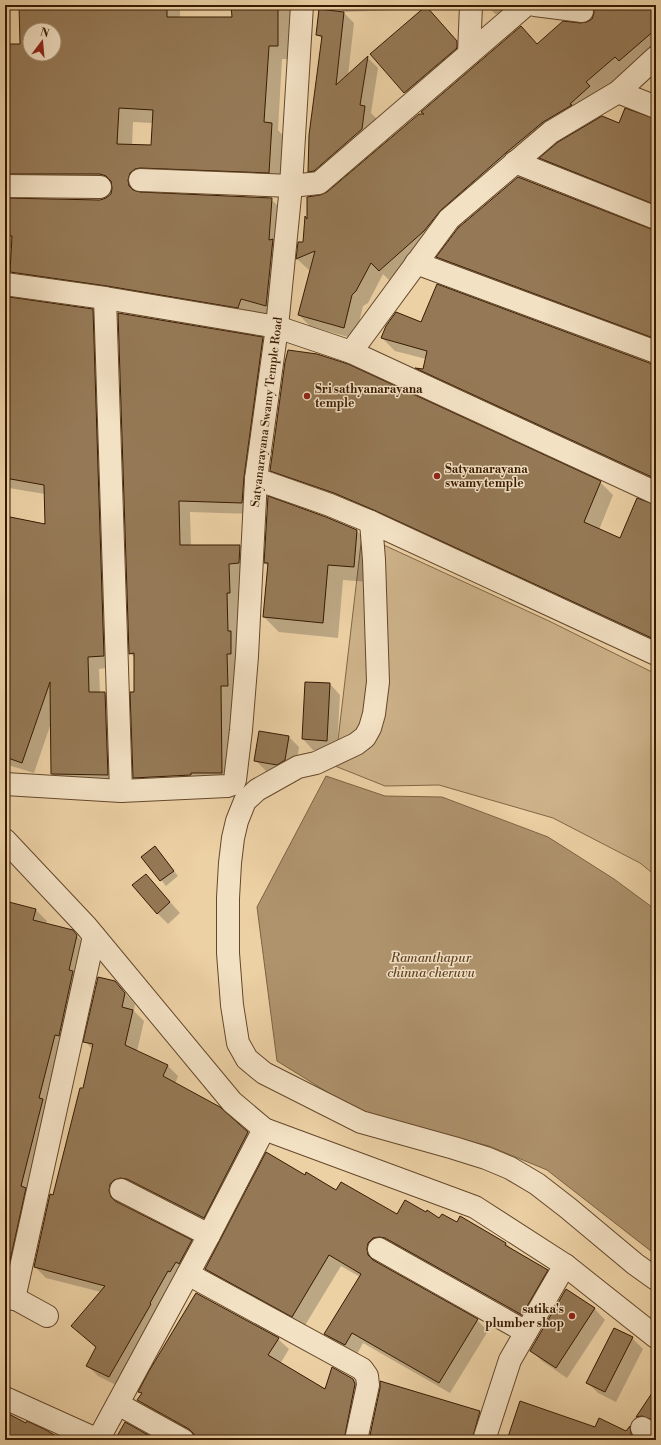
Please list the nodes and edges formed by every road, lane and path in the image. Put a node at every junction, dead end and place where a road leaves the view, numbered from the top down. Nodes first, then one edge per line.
1 (302, 5) edge
2 (470, 5) edge
3 (526, 5) edge
4 (535, 5) edge
5 (582, 11) dead end
6 (469, 54) junction
7 (656, 57) edge
8 (618, 92) junction
9 (656, 106) edge
10 (515, 162) junction
11 (140, 180) dead end
12 (5, 186) edge
13 (291, 186) junction
14 (100, 187) dead end
15 (656, 218) edge
16 (416, 263) junction
17 (5, 284) edge
18 (105, 298) junction
19 (277, 327) junction
20 (351, 352) junction
21 (656, 352) edge
22 (256, 479) junction
23 (656, 493) edge
24 (370, 522) junction
25 (656, 654) edge
26 (5, 784) edge
27 (121, 791) junction
28 (5, 840) edge
29 (94, 936) junction
30 (264, 1129) junction
31 (121, 1190) dead end
32 (209, 1235) junction
33 (379, 1249) dead end
34 (565, 1265) junction
35 (188, 1274) junction
36 (656, 1279) edge
37 (10, 1296) edge
38 (47, 1316) dead end
39 (526, 1332) junction
40 (656, 1337) edge
41 (5, 1398) edge
42 (118, 1404) junction
43 (183, 1440) edge
44 (356, 1440) edge
45 (484, 1440) edge

1 - 13 street, Satyanarayana Swamy Temple Road
2 - 6 street
3 - 6 street
4 - 5 street
6 - 13 street
7 - 8 street
8 - 9 street
8 - 10 street
10 - 15 street
10 - 16 street
11 - 13 street
12 - 14 street
13 - 19 street, Satyanarayana Swamy Temple Road
16 - 20 street
16 - 21 street
17 - 18 street
18 - 19 street
18 - 27 street
19 - 20 street
19 - 22 street, Satyanarayana Swamy Temple Road
20 - 23 street
22 - 24 street
22 - 27 street, Satyanarayana Swamy Temple Road
24 - 25 street
24 - 36 street
26 - 27 street, Satyanarayana Swamy Temple Road
28 - 29 street
29 - 30 street
29 - 37 street
30 - 32 street
30 - 34 street
31 - 32 street
32 - 35 street
33 - 39 street
34 - 39 street
34 - 40 street
35 - 42 street
35 - 44 street
37 - 38 street
39 - 45 street
41 - 42 street
42 - 43 street

